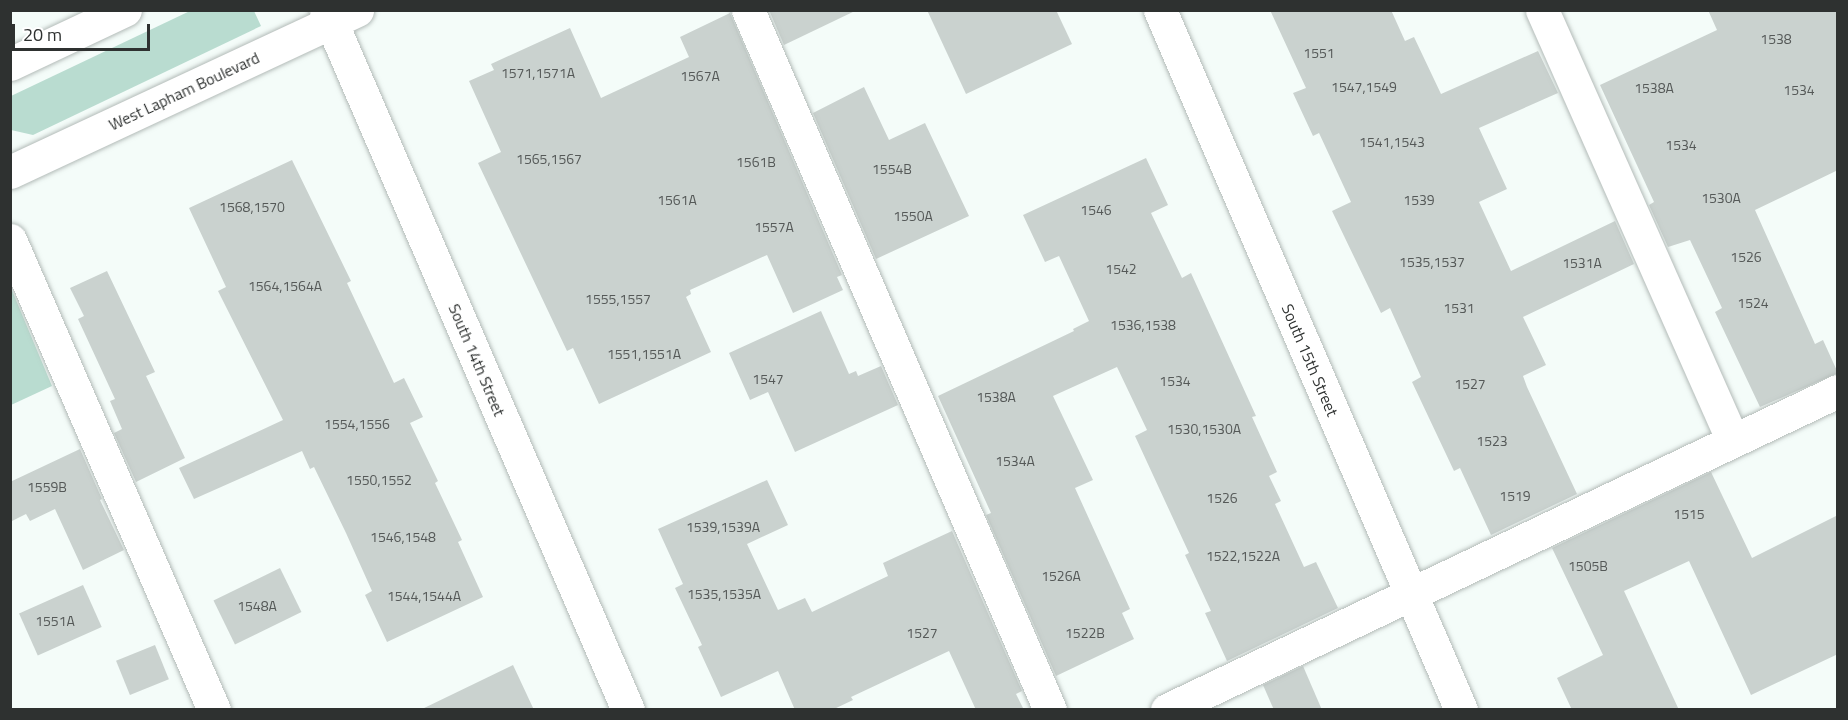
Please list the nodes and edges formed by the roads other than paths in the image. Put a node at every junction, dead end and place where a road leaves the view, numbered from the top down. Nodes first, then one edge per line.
1 (124, 10) edge
2 (748, 10) edge
3 (1160, 10) edge
4 (1542, 10) edge
5 (338, 15) edge
6 (10, 64) edge
7 (10, 172) edge
8 (10, 240) edge
9 (1838, 391) edge
10 (1732, 439) junction
11 (1411, 592) junction
12 (214, 710) edge
13 (628, 710) edge
14 (1050, 710) edge
15 (1167, 710) edge
16 (1461, 710) edge

1 - 6 street
2 - 14 street
3 - 11 street, South 15th Street
4 - 10 street
5 - 7 street, West Lapham Boulevard
5 - 13 street, South 14th Street
8 - 12 street
9 - 10 street
10 - 11 street
11 - 15 street
11 - 16 street, South 15th Street

